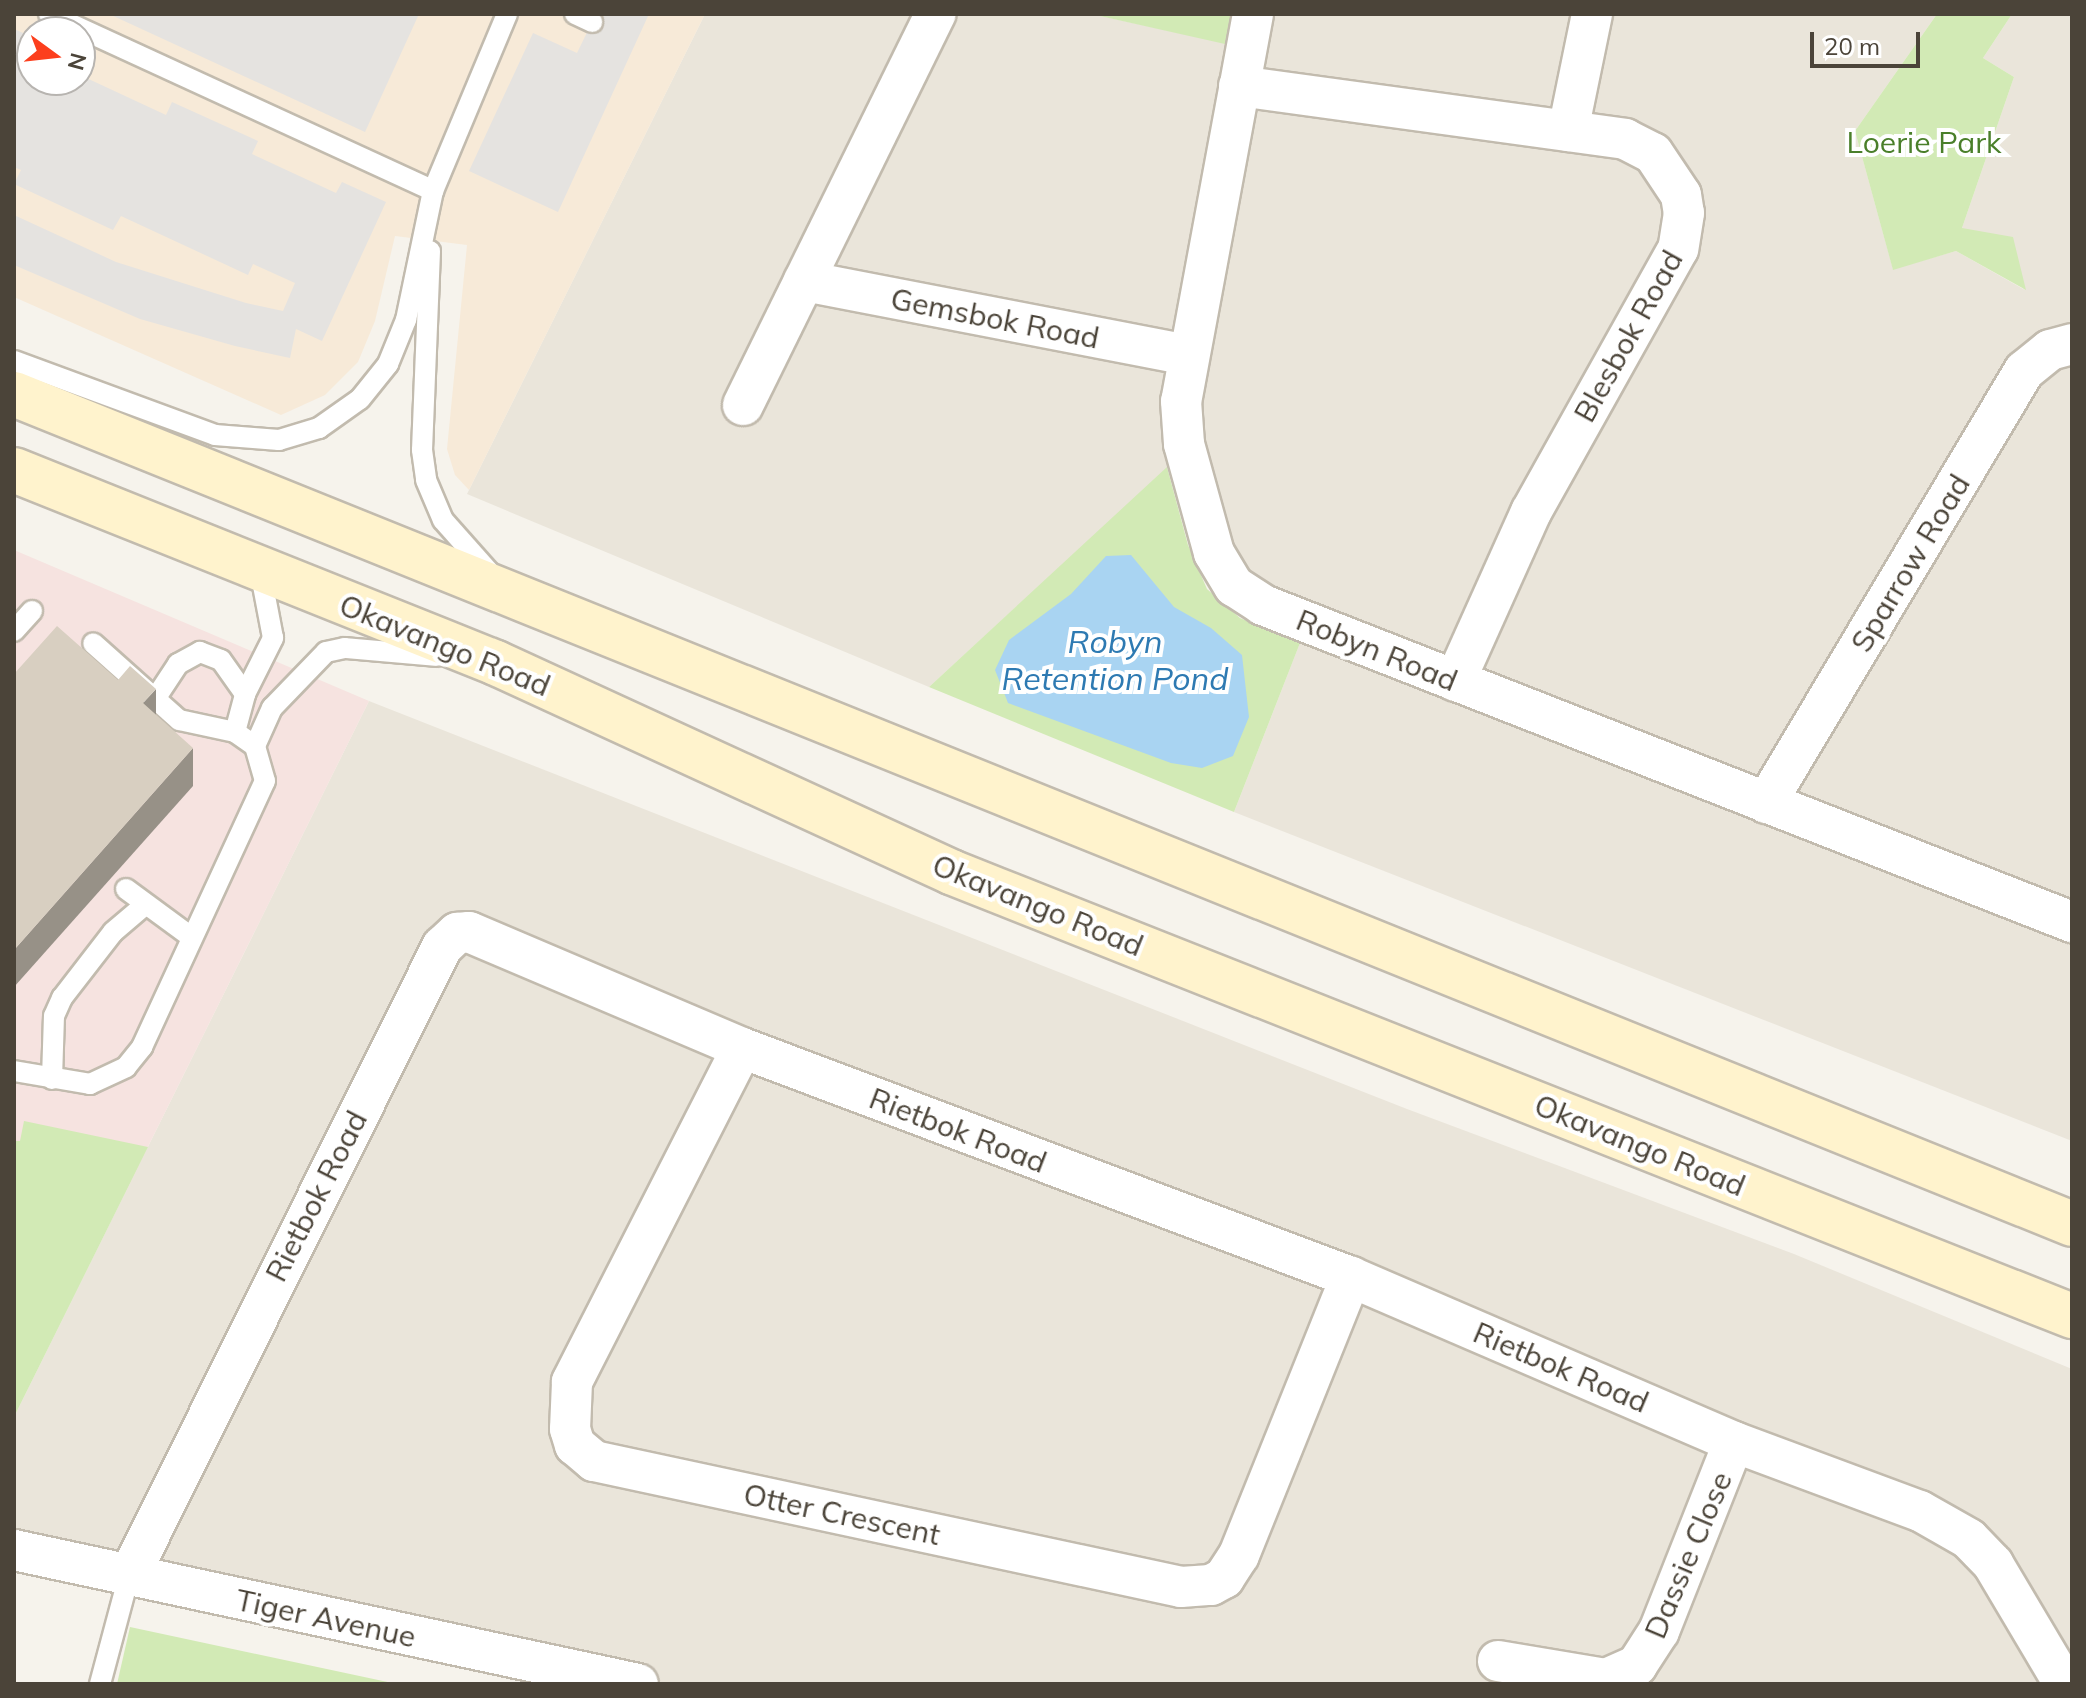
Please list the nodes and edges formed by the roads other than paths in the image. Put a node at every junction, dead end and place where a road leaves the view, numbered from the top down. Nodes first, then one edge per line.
1 (49, 14) edge
2 (507, 14) edge
3 (935, 14) edge
4 (1253, 14) edge
5 (1592, 14) edge
6 (1239, 86) junction
7 (1568, 131) junction
8 (433, 191) junction
9 (804, 281) junction
10 (2072, 344) edge
11 (1187, 355) junction
12 (14, 361) edge
13 (14, 394) edge
14 (743, 405) dead end
15 (14, 470) edge
16 (260, 570) junction
17 (533, 606) junction
18 (32, 611) dead end
19 (14, 631) edge
20 (93, 643) dead end
21 (496, 663) junction
22 (1455, 681) junction
23 (245, 694) junction
24 (155, 699) junction
25 (235, 732) junction
26 (255, 746) junction
27 (1766, 803) junction
28 (126, 889) dead end
29 (146, 904) junction
30 (2072, 922) edge
31 (190, 936) junction
32 (742, 1048) junction
33 (14, 1071) edge
34 (52, 1079) junction
35 (2072, 1224) edge
36 (1351, 1277) junction
37 (2072, 1316) edge
38 (1734, 1442) junction
39 (14, 1550) edge
40 (129, 1576) junction
41 (1498, 1661) dead end
42 (2066, 1680) edge
43 (100, 1684) edge
44 (638, 1684) edge

1 - 8 lane
2 - 8 lane
3 - 9 street
4 - 6 street, Robyn Road
5 - 7 street
6 - 7 street, Blesbok Road
6 - 11 street, Robyn Road
7 - 22 street, Blesbok Road
8 - 12 lane
8 - 17 lane
9 - 11 street, Gemsbok Road
9 - 14 street
10 - 27 street, Sparrow Road
11 - 22 street, Robyn Road
13 - 17 main road
15 - 16 main road, Okavango Road
16 - 21 main road, Okavango Road
16 - 23 lane
17 - 35 main road
18 - 19 lane
20 - 24 lane
21 - 26 lane
21 - 37 main road, Okavango Road
22 - 27 street, Robyn Road
23 - 24 lane
23 - 25 lane
24 - 25 lane
25 - 26 lane
26 - 31 lane
27 - 30 street, Robyn Road
28 - 29 lane
29 - 31 lane
29 - 34 lane
31 - 34 lane
32 - 36 street, Rietbok Road
32 - 36 street, Otter Crescent
32 - 40 street, Rietbok Road
33 - 34 lane
36 - 38 street, Rietbok Road
38 - 41 street, Dassie Close
38 - 42 street, Rietbok Road
39 - 40 street, Tiger Avenue
40 - 43 lane
40 - 44 street, Tiger Avenue

